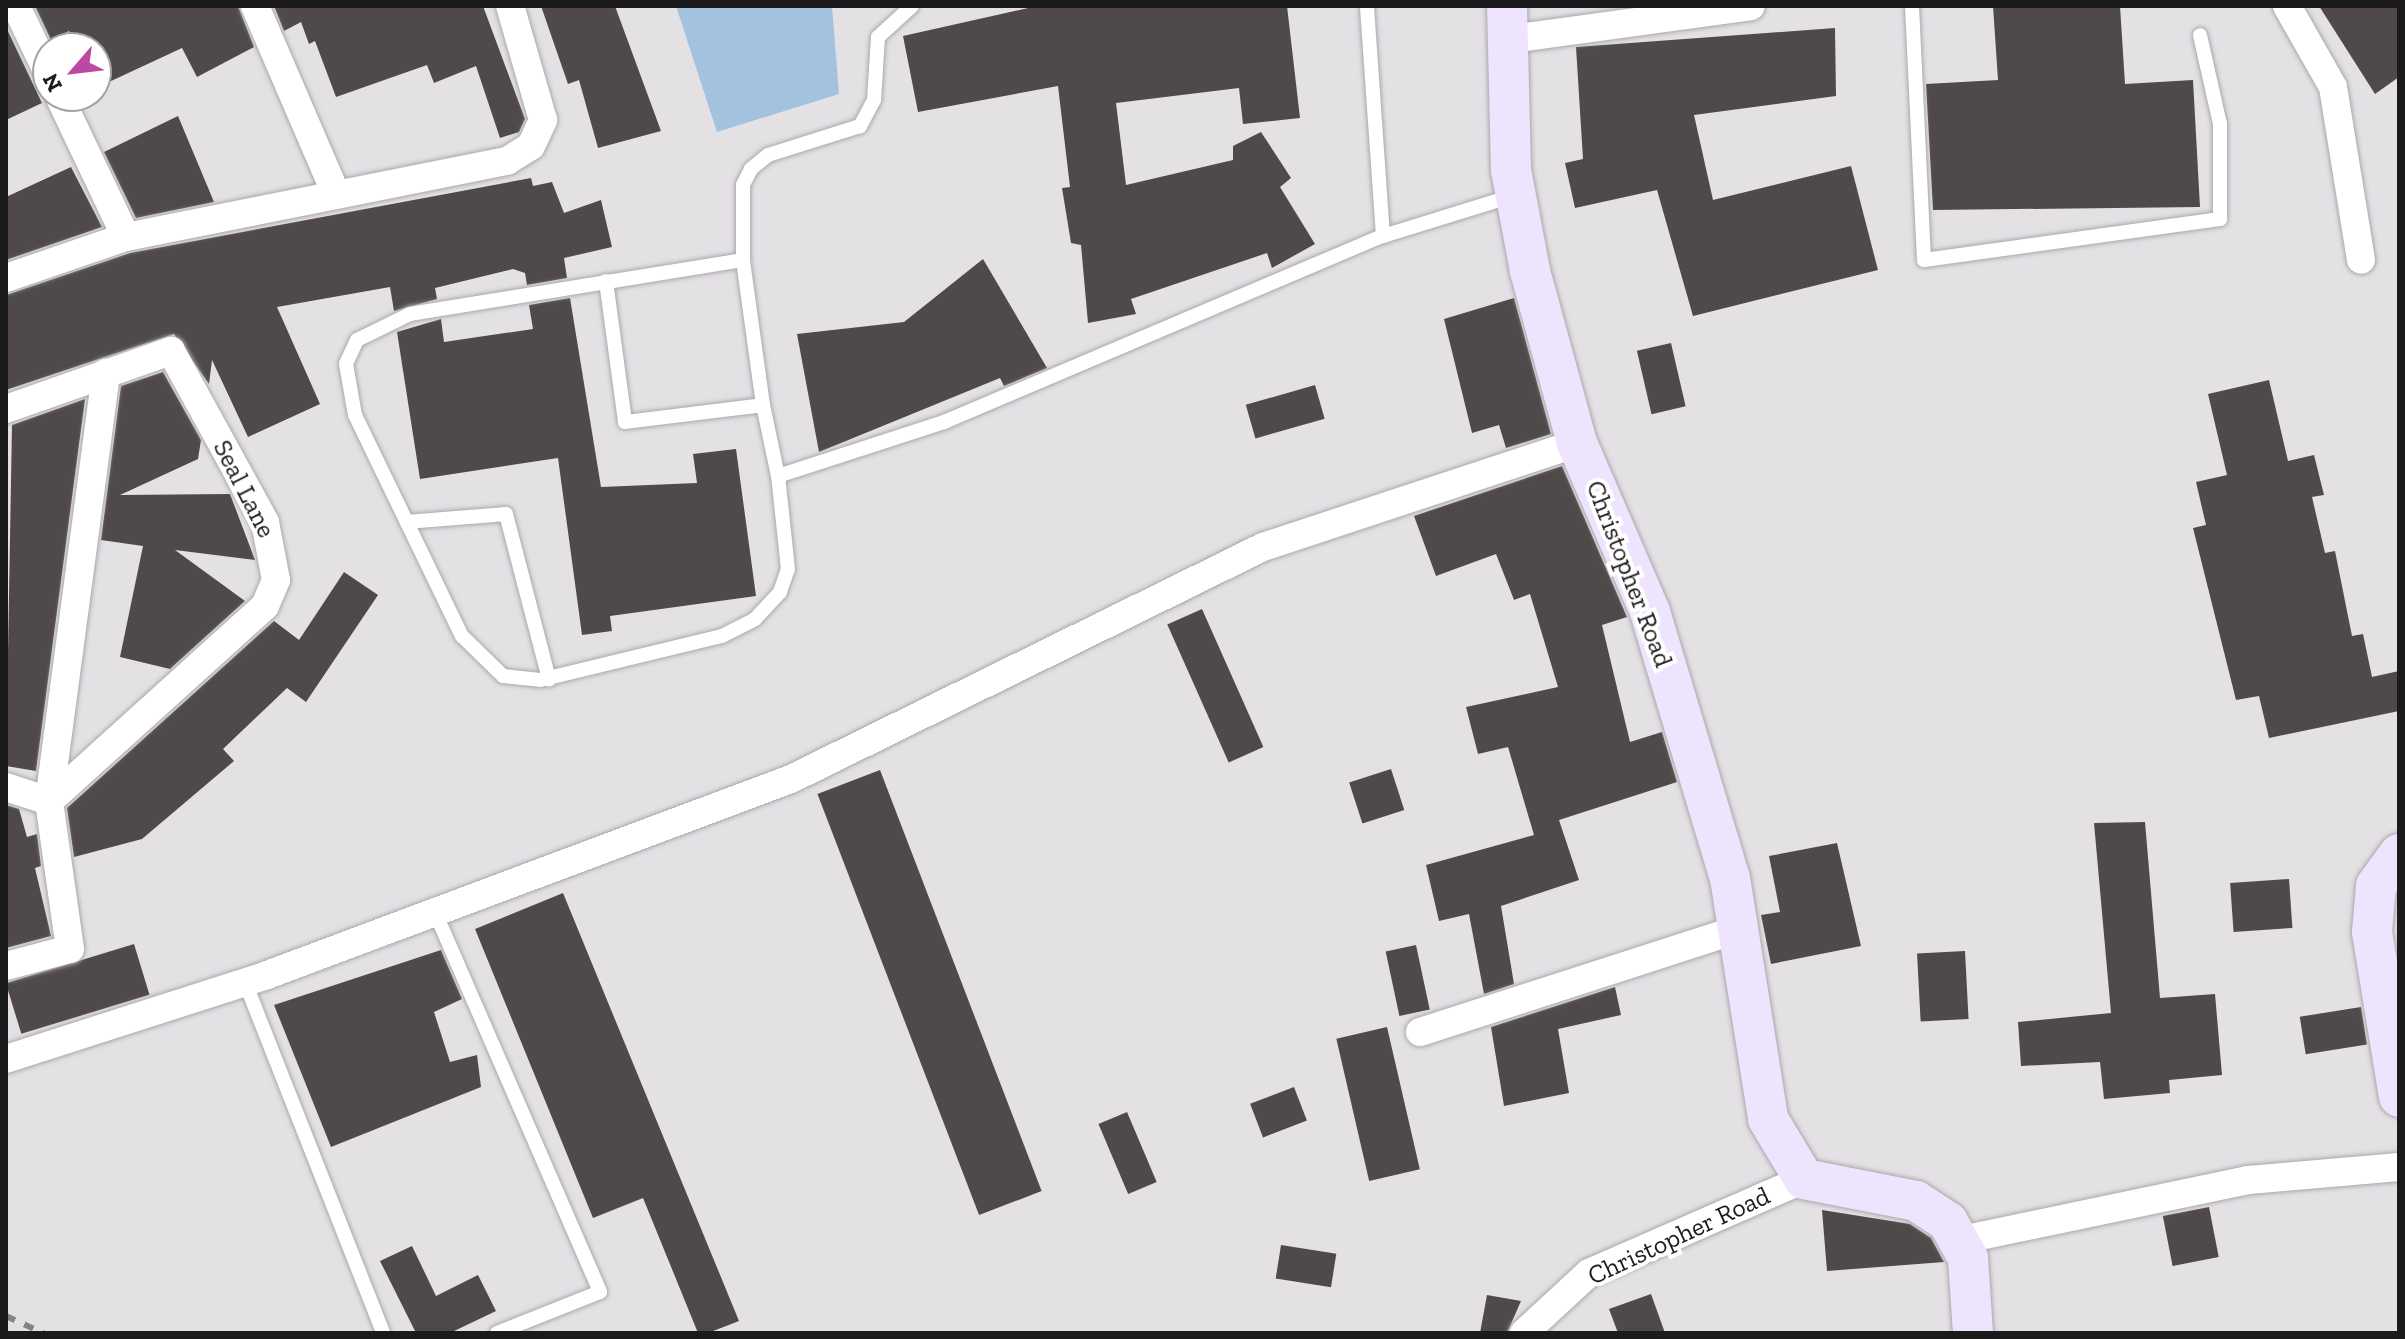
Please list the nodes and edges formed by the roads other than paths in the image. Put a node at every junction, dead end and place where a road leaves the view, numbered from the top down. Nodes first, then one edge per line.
1 (16, 6) edge
2 (255, 6) edge
3 (510, 6) edge
4 (912, 6) edge
5 (1367, 6) edge
6 (1751, 6) edge
7 (1912, 6) edge
8 (2287, 6) edge
9 (1506, 23) edge
10 (2200, 35) dead end
11 (32, 40) edge
12 (67, 112) edge
13 (336, 194) junction
14 (1516, 195) junction
15 (1383, 236) junction
16 (126, 237) junction
17 (743, 260) junction
18 (2361, 260) dead end
19 (6, 278) edge
20 (606, 281) junction
21 (106, 373) junction
22 (763, 405) junction
23 (6, 409) edge
24 (1577, 443) junction
25 (778, 476) junction
26 (407, 522) junction
27 (549, 679) junction
28 (6, 787) edge
29 (49, 801) junction
30 (2399, 854) edge
31 (435, 912) junction
32 (1739, 929) junction
33 (6, 966) edge
34 (245, 982) junction
35 (1420, 1032) dead end
36 (6, 1059) edge
37 (2399, 1097) edge
38 (2399, 1167) edge
39 (1804, 1179) junction
40 (1961, 1240) junction
41 (383, 1333) edge
42 (497, 1333) edge
43 (1524, 1333) edge
44 (1973, 1333) edge

1 - 11 street
2 - 13 street
3 - 13 street
4 - 17 lane
5 - 15 lane
6 - 9 street
7 - 10 lane
8 - 18 street
9 - 14 street, Christopher Road
12 - 16 street
13 - 16 street
14 - 15 lane
14 - 24 street, Christopher Road
15 - 25 lane
16 - 19 street
17 - 20 lane
17 - 22 lane
20 - 22 lane
20 - 26 lane
21 - 23 street, Seal Lane
21 - 29 street
21 - 29 street, Seal Lane
22 - 25 lane
24 - 31 street
24 - 32 street, Christopher Road
25 - 27 lane
26 - 27 lane
26 - 27 lane
28 - 29 street
29 - 33 street
30 - 37 street
31 - 34 street
31 - 42 lane
32 - 35 street
32 - 39 street, Christopher Road
34 - 36 street
34 - 41 lane
38 - 40 street
39 - 40 street, Christopher Road
39 - 43 street, Christopher Road
40 - 44 street

